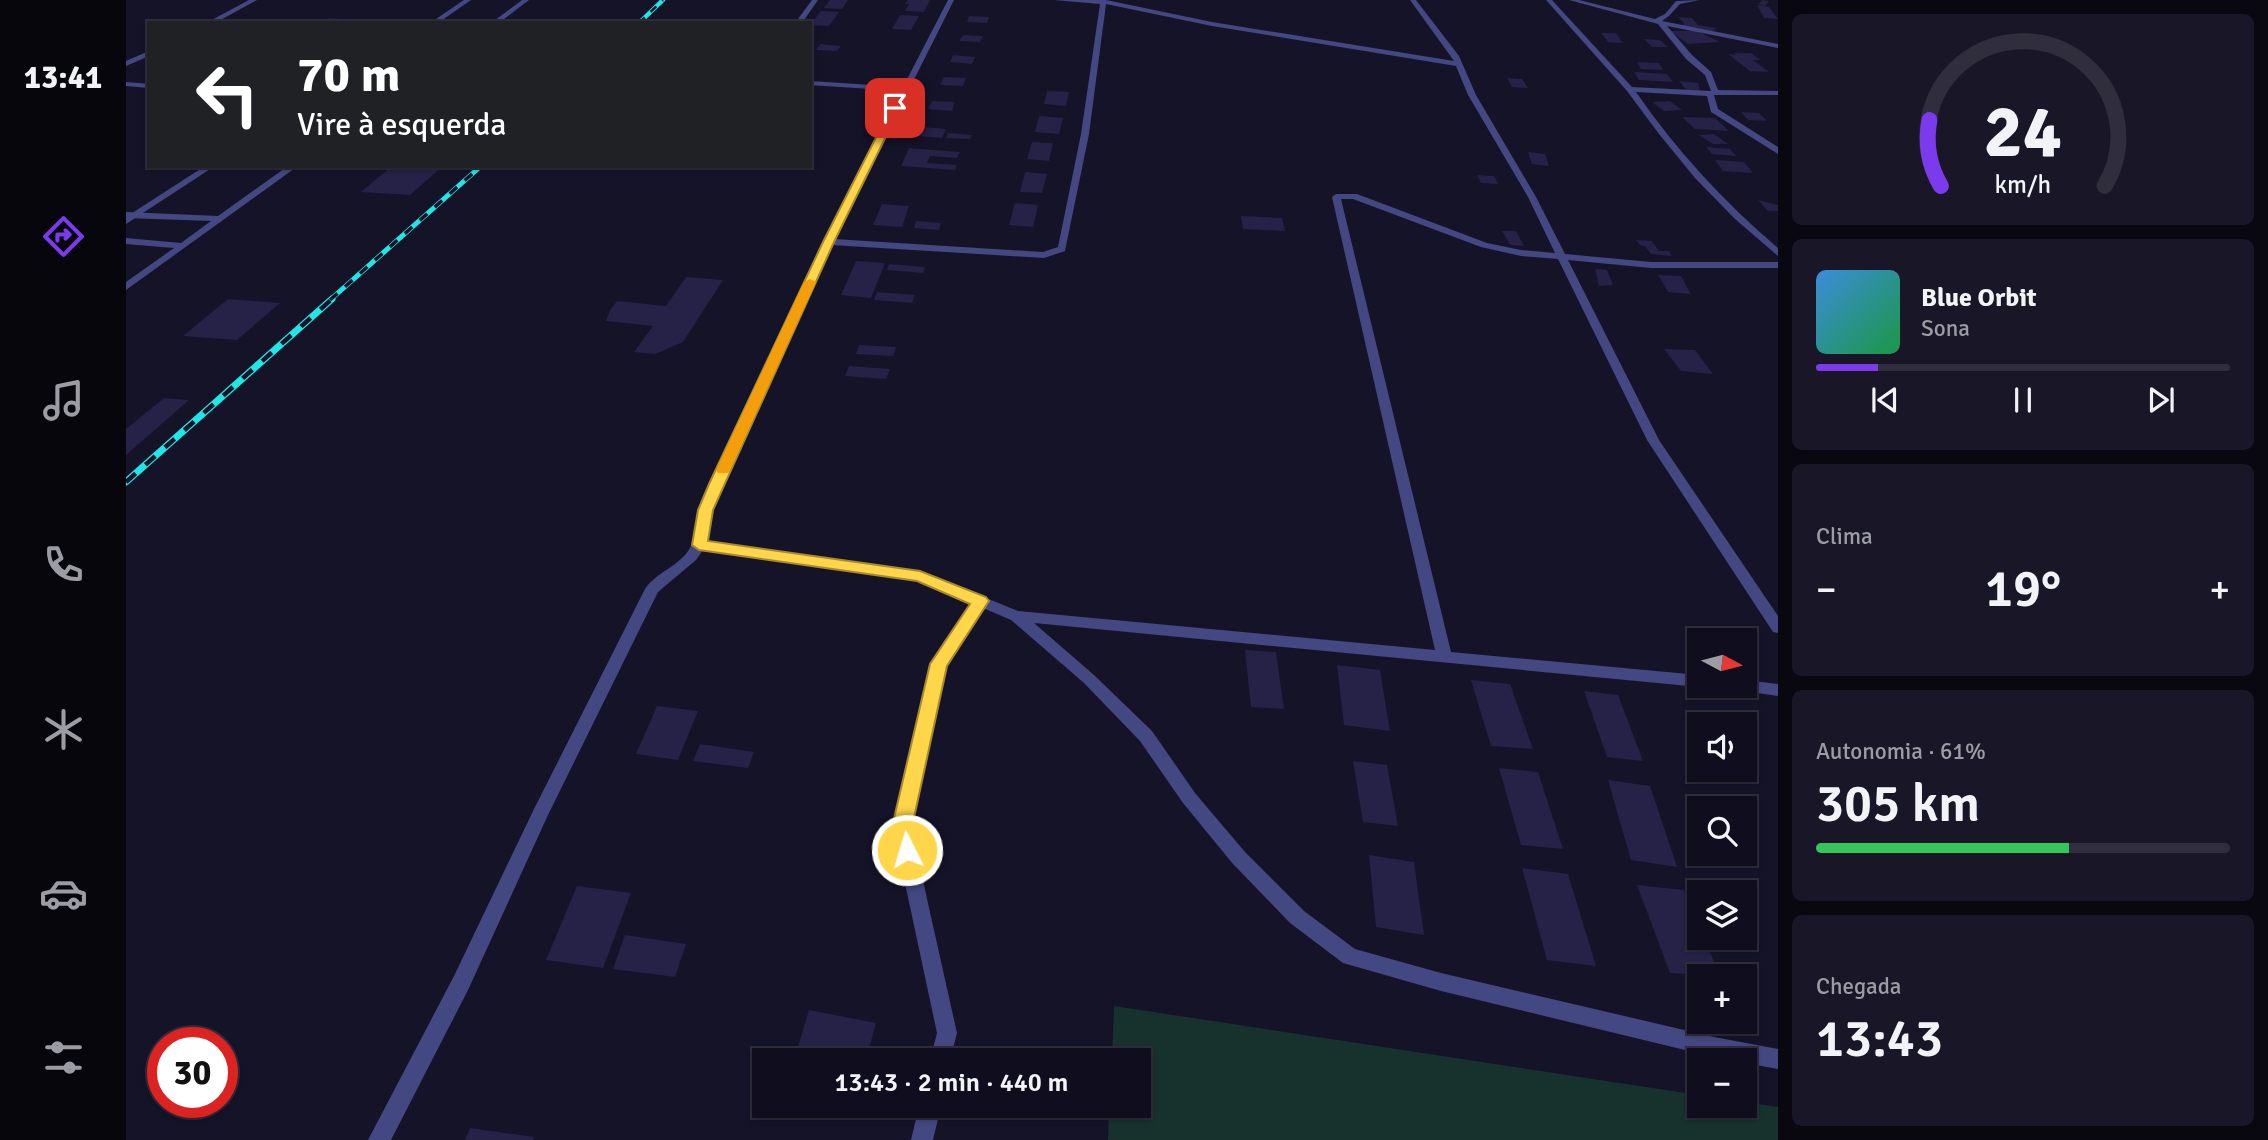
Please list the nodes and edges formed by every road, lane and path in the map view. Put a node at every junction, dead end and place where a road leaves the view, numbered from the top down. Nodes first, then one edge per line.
1 (254, 0) edge
2 (468, 0) edge
3 (526, 0) edge
4 (815, 0) edge
5 (951, 0) edge
6 (1058, 0) edge
7 (1413, 0) edge
8 (1549, 0) edge
9 (1572, 0) edge
10 (1697, 0) edge
11 (1103, 1) edge
12 (213, 21) edge
13 (436, 21) edge
14 (498, 21) edge
15 (799, 21) edge
16 (1661, 23) junction
17 (1778, 46) edge
18 (147, 54) edge
19 (1458, 64) junction
20 (126, 65) edge
21 (812, 83) edge
22 (126, 84) edge
23 (147, 86) edge
24 (905, 89) junction
25 (1630, 89) junction
26 (1712, 93) junction
27 (1778, 93) edge
28 (1778, 150) edge
29 (208, 168) edge
30 (291, 168) edge
31 (128, 217) edge
32 (219, 219) junction
33 (126, 241) edge
34 (828, 242) junction
35 (183, 246) junction
36 (1778, 253) edge
37 (1562, 257) junction
38 (1778, 265) edge
39 (126, 287) edge
40 (699, 545) junction
41 (981, 601) junction
42 (1016, 617) junction
43 (1778, 628) edge
44 (1444, 656) junction
45 (1687, 680) edge
46 (1757, 688) edge
47 (1778, 690) edge
48 (943, 1048) edge
49 (1778, 1059) edge
50 (927, 1118) edge
51 (379, 1140) edge
52 (922, 1140) edge

1 - 12 street
2 - 13 street
3 - 14 street
4 - 15 street
5 - 24 street
6 - 11 street
7 - 19 street
8 - 25 street
9 - 16 street
10 - 16 street
11 - 19 street
11 - 34 street
16 - 17 street
16 - 26 street
18 - 20 street
19 - 37 street
21 - 24 street
22 - 23 street
24 - 34 street
25 - 26 street
25 - 36 street
26 - 27 street
26 - 28 street
29 - 31 street
30 - 32 street
31 - 32 street
32 - 35 street
33 - 35 street
34 - 40 street
35 - 39 street
37 - 38 street
37 - 43 street
37 - 44 street
40 - 41 street
40 - 51 street
41 - 42 street
41 - 48 street
42 - 44 street
42 - 49 street
44 - 45 street
46 - 47 street
50 - 52 street

